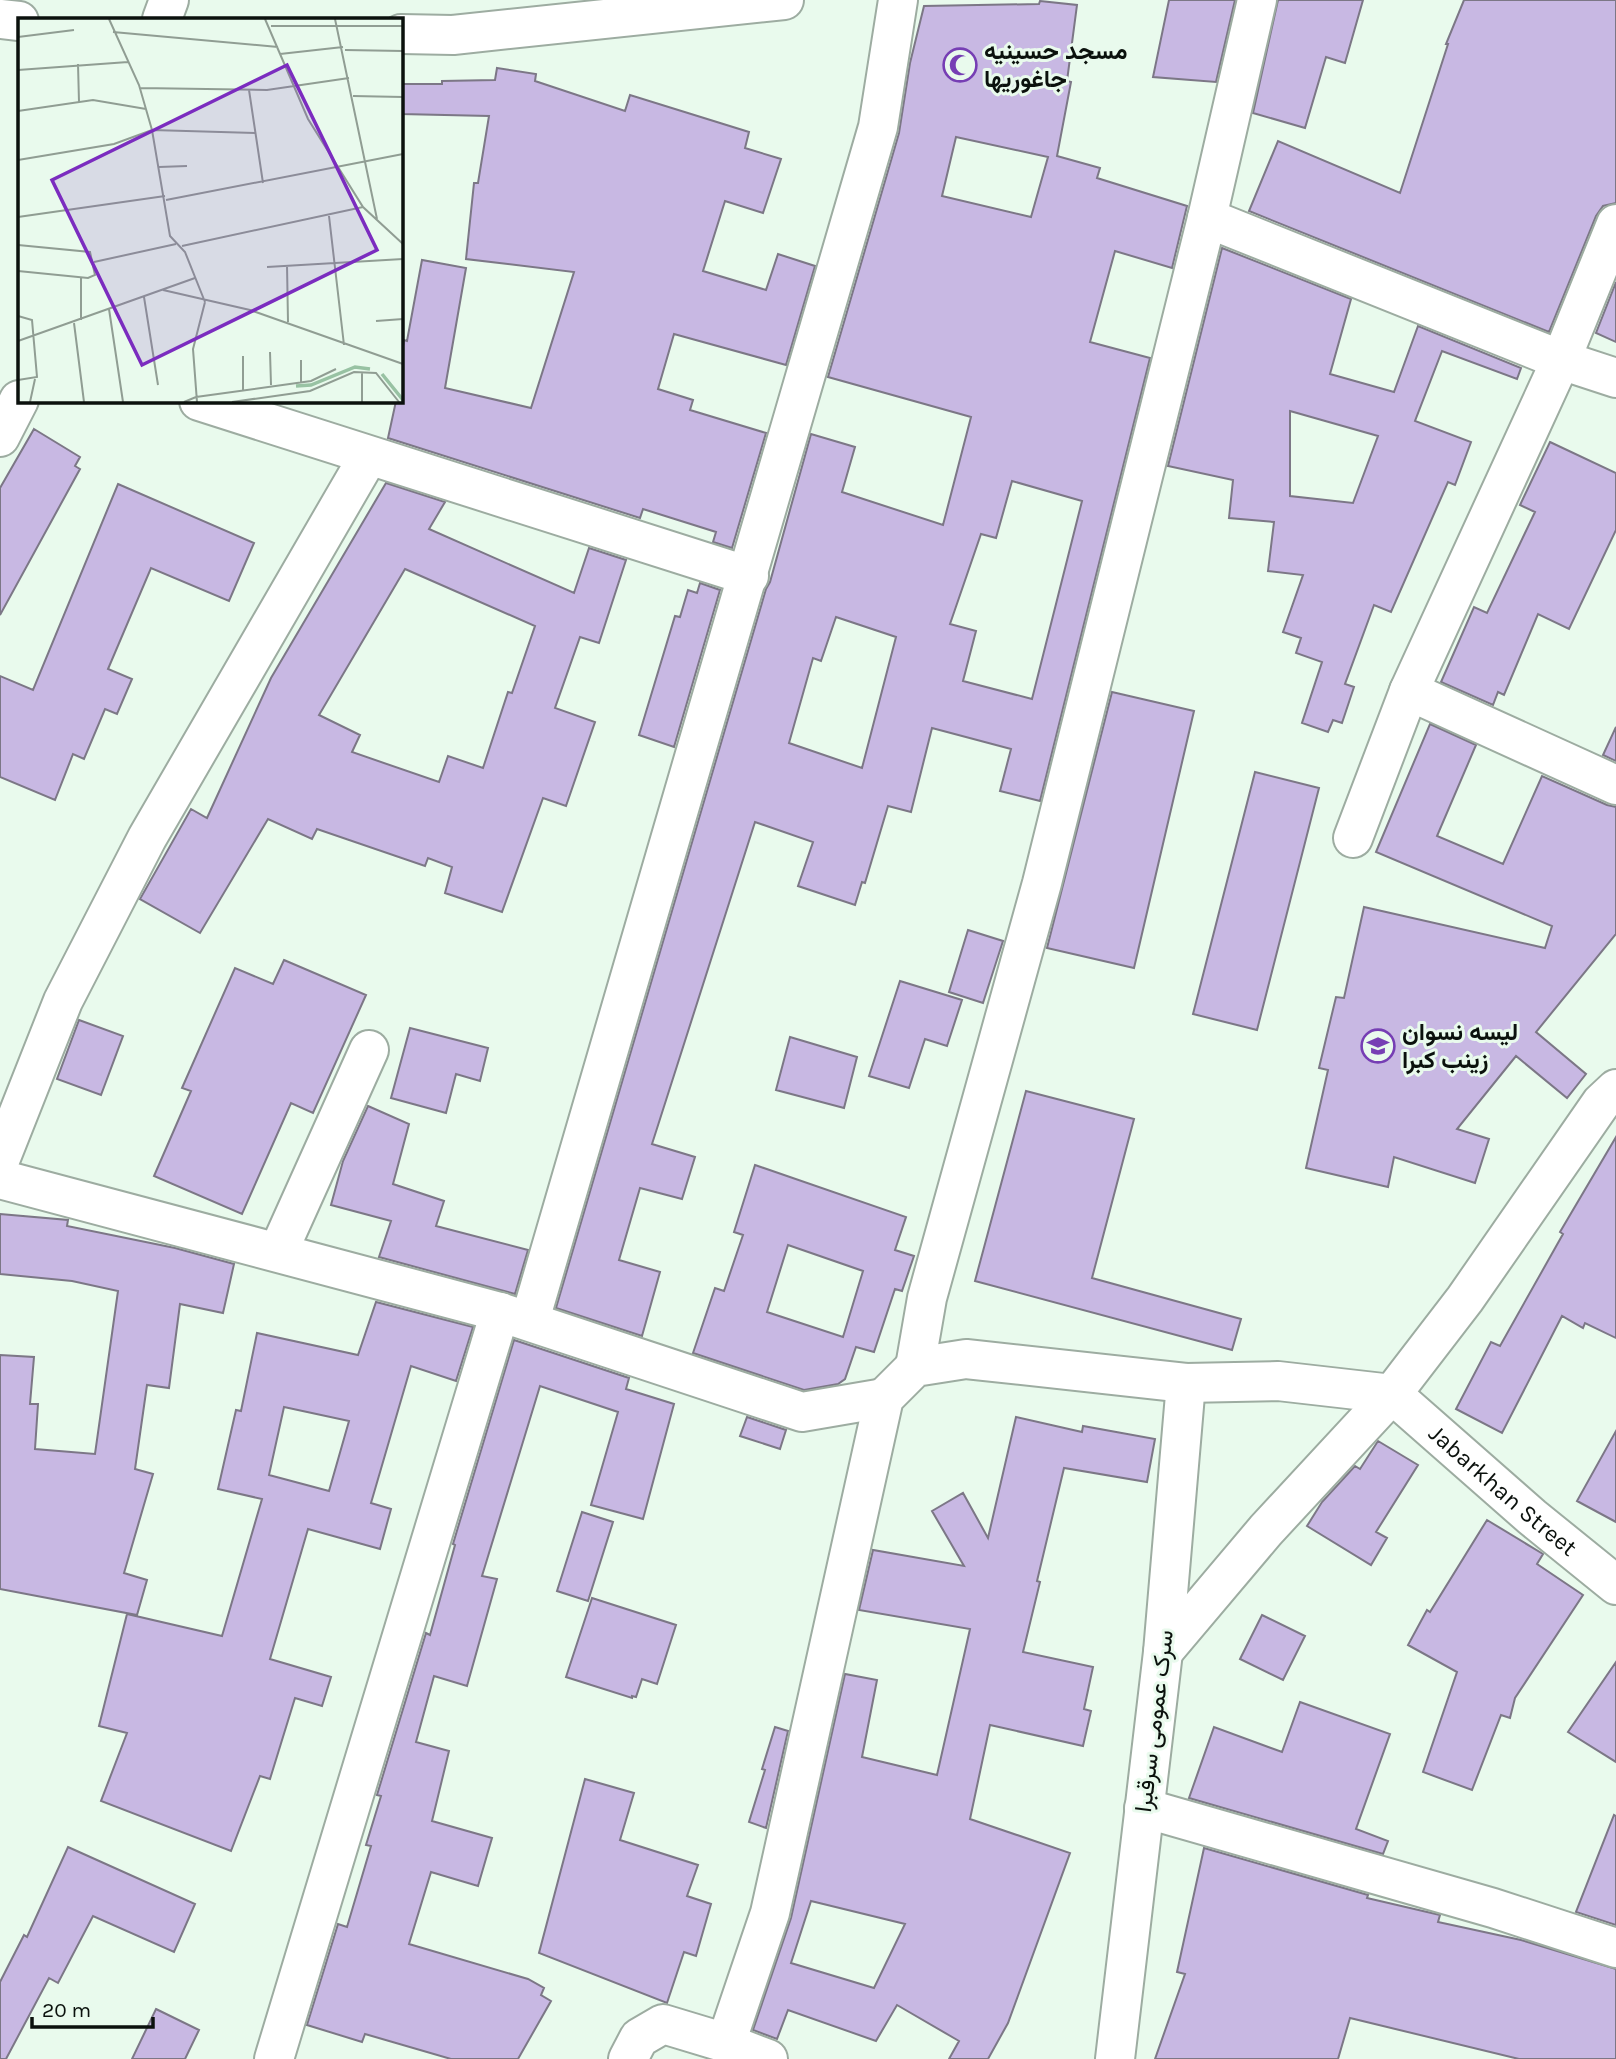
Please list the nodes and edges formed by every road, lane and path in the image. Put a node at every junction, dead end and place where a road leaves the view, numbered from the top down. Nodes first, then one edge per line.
1 (169, 0) edge
2 (784, 0) edge
3 (898, 0) edge
4 (1257, 0) edge
5 (162, 18) edge
6 (0, 19) edge
7 (18, 21) edge
8 (402, 34) edge
9 (1208, 218) junction
10 (1616, 224) edge
11 (1561, 359) junction
12 (1616, 377) edge
13 (18, 402) edge
14 (202, 402) edge
15 (0, 437) edge
16 (368, 457) junction
17 (749, 576) junction
18 (1409, 691) junction
19 (1616, 785) edge
20 (1353, 838) dead end
21 (369, 1050) dead end
22 (1616, 1088) edge
23 (0, 1160) edge
24 (0, 1179) edge
25 (278, 1252) junction
26 (515, 1316) junction
27 (915, 1367) junction
28 (1186, 1383) junction
29 (1392, 1394) junction
30 (884, 1398) junction
31 (1616, 1585) edge
32 (1163, 1652) junction
33 (1144, 1808) junction
34 (1616, 1948) edge
35 (726, 2043) junction
36 (274, 2059) edge
37 (628, 2059) edge
38 (768, 2059) edge
39 (1115, 2059) edge

1 - 5 street
2 - 8 street
3 - 17 street
4 - 9 street
6 - 7 street
9 - 11 street
9 - 27 street
10 - 11 street
11 - 12 street
11 - 18 street
13 - 15 street
14 - 16 street
16 - 17 street
16 - 23 street
17 - 26 street
18 - 19 street
18 - 20 street
21 - 25 street
22 - 29 street
24 - 25 street
25 - 26 street
26 - 30 street
26 - 36 street
27 - 28 street
27 - 30 street
28 - 29 street
28 - 32 street, سرک عمومی سرقبرا
29 - 31 street, Jabarkhan Street
29 - 32 street
30 - 35 street
32 - 33 street, سرک عمومی سرقبرا
33 - 34 street
33 - 39 street, سرک عمومی سرقبرا
35 - 37 street
35 - 38 street

